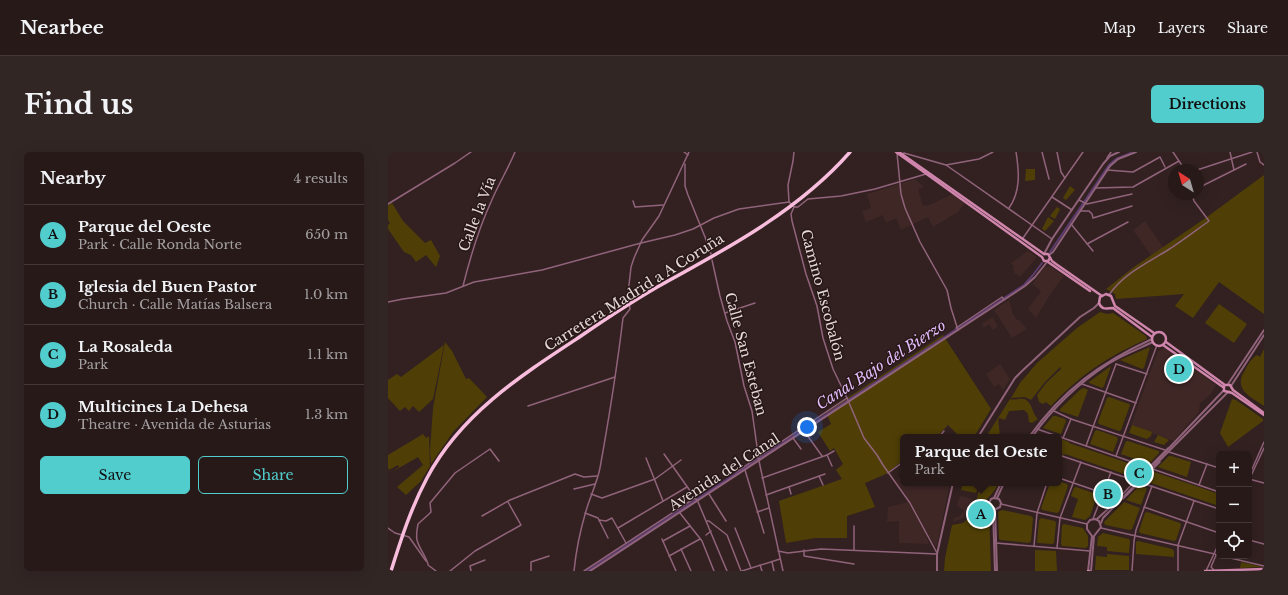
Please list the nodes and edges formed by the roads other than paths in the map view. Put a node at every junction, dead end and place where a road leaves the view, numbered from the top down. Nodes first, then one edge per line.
1 (472, 152) edge
2 (515, 152) edge
3 (684, 152) edge
4 (689, 152) edge
5 (794, 152) edge
6 (850, 152) edge
7 (993, 152) edge
8 (1016, 152) edge
9 (1042, 152) edge
10 (1057, 152) edge
11 (1083, 152) edge
12 (1111, 152) edge
13 (1119, 152) edge
14 (1136, 152) edge
15 (1173, 152) edge
16 (1230, 152) edge
17 (1252, 152) edge
18 (1257, 152) edge
19 (898, 153) edge
20 (688, 155) junction
21 (1231, 158) junction
22 (1106, 160) junction
23 (1179, 161) junction
24 (685, 162) junction
25 (946, 164) junction
26 (1181, 164) edge
27 (1246, 164) dead end
28 (1263, 164) edge
29 (1165, 168) junction
30 (1204, 168) edge
31 (1107, 170) junction
32 (1234, 170) junction
33 (926, 174) junction
34 (1065, 178) junction
35 (1049, 179) dead end
36 (899, 182) junction
37 (1204, 185) edge
38 (1095, 188) junction
39 (1132, 194) dead end
40 (1052, 197) junction
41 (1079, 200) junction
42 (1194, 200) edge
43 (633, 201) dead end
44 (388, 204) edge
45 (789, 204) junction
46 (1085, 204) junction
47 (663, 205) junction
48 (794, 205) junction
49 (1132, 206) dead end
50 (1009, 208) junction
51 (1072, 210) junction
52 (1079, 212) junction
53 (1128, 222) dead end
54 (700, 224) junction
55 (1071, 224) junction
56 (1033, 225) junction
57 (1052, 238) junction
58 (1022, 240) junction
59 (641, 243) junction
60 (1087, 244) junction
61 (1047, 248) junction
62 (1093, 251) dead end
63 (711, 254) dead end
64 (1043, 255) junction
65 (1049, 256) junction
66 (712, 260) dead end
67 (1045, 262) junction
68 (463, 286) junction
69 (1109, 295) junction
70 (1102, 296) junction
71 (1099, 299) junction
72 (1004, 300) junction
73 (388, 302) edge
74 (1113, 302) junction
75 (754, 303) dead end
76 (1099, 303) junction
77 (628, 306) junction
78 (1101, 307) junction
79 (1109, 308) junction
80 (1092, 310) junction
81 (725, 313) junction
82 (957, 329) junction
83 (1264, 330) edge
84 (1154, 333) junction
85 (1264, 335) edge
86 (1152, 339) junction
87 (1165, 343) junction
88 (1157, 345) junction
89 (1115, 360) junction
90 (1116, 364) junction
91 (1147, 374) junction
92 (615, 377) junction
93 (1082, 384) junction
94 (1225, 386) junction
95 (1232, 387) junction
96 (1228, 392) junction
97 (1106, 393) junction
98 (848, 398) junction
99 (849, 402) junction
100 (1136, 403) junction
101 (528, 406) dead end
102 (1053, 411) junction
103 (1264, 414) edge
104 (1071, 419) junction
105 (1094, 426) junction
106 (802, 428) junction
107 (1037, 429) junction
108 (805, 430) junction
109 (944, 431) dead end
110 (942, 434) edge
111 (980, 434) edge
112 (1033, 434) edge
113 (1050, 434) edge
114 (1124, 436) junction
115 (793, 438) junction
116 (1063, 438) joint
117 (1264, 442) edge
118 (1173, 445) junction
119 (1086, 446) junction
120 (1264, 448) edge
121 (801, 449) dead end
122 (1165, 450) junction
123 (834, 451) dead end
124 (1169, 452) junction
125 (664, 454) dead end
126 (826, 455) junction
127 (1062, 456) edge
128 (758, 457) junction
129 (822, 457) junction
130 (1116, 457) junction
131 (646, 458) dead end
132 (499, 460) dead end
133 (681, 460) dead end
134 (759, 461) junction
135 (1081, 462) junction
136 (900, 464) edge
137 (1207, 464) junction
138 (672, 466) junction
139 (832, 466) dead end
140 (1216, 467) edge
141 (1151, 468) junction
142 (1252, 469) edge
143 (745, 470) junction
144 (736, 472) dead end
145 (1110, 472) junction
146 (888, 473) junction
147 (1252, 473) edge
148 (825, 474) dead end
149 (597, 476) junction
150 (819, 476) junction
151 (762, 478) junction
152 (1062, 479) edge
153 (655, 480) junction
154 (1252, 480) edge
155 (1137, 482) junction
156 (1073, 483) junction
157 (1264, 483) edge
158 (595, 484) junction
159 (823, 485) dead end
160 (1199, 485) junction
161 (687, 486) junction
162 (952, 486) edge
163 (1002, 486) edge
164 (1046, 486) edge
165 (1152, 486) junction
166 (789, 487) junction
167 (574, 489) dead end
168 (1216, 491) edge
169 (1102, 493) junction
170 (591, 494) junction
171 (709, 494) junction
172 (791, 494) dead end
173 (766, 495) junction
174 (996, 498) junction
175 (696, 500) junction
176 (663, 501) junction
177 (1194, 501) junction
178 (508, 502) junction
179 (1001, 504) junction
180 (1144, 507) junction
181 (769, 508) junction
182 (1216, 508) edge
183 (994, 509) junction
184 (1111, 509) junction
185 (680, 512) junction
186 (757, 512) junction
187 (585, 513) junction
188 (1037, 513) junction
189 (482, 516) dead end
190 (1060, 518) junction
191 (1093, 519) junction
192 (599, 520) junction
193 (1097, 520) junction
194 (707, 521) junction
195 (726, 521) dead end
196 (1186, 522) junction
197 (1101, 523) junction
198 (1087, 524) junction
199 (690, 526) junction
200 (854, 526) dead end
201 (388, 528) edge
202 (618, 528) junction
203 (735, 528) dead end
204 (1101, 528) junction
205 (711, 531) junction
206 (1091, 532) junction
207 (1216, 532) edge
208 (764, 533) dead end
209 (1097, 533) junction
210 (706, 534) dead end
211 (1135, 536) junction
212 (608, 538) dead end
213 (700, 539) junction
214 (1252, 541) edge
215 (626, 543) junction
216 (995, 543) junction
217 (1264, 544) edge
218 (1178, 545) junction
219 (1034, 546) junction
220 (1057, 548) junction
221 (681, 549) junction
222 (778, 550) junction
223 (804, 550) junction
224 (854, 550) junction
225 (1090, 551) junction
226 (784, 552) junction
227 (937, 554) junction
228 (1215, 554) junction
229 (779, 555) junction
230 (549, 556) dead end
231 (669, 556) junction
232 (780, 559) junction
233 (1233, 559) edge
234 (485, 560) dead end
235 (772, 562) junction
236 (428, 564) junction
237 (854, 564) dead end
238 (760, 565) junction
239 (1264, 567) edge
240 (751, 568) junction
241 (748, 570) edge
242 (937, 570) edge
243 (1214, 570) edge
244 (391, 571) edge
245 (436, 571) edge
246 (450, 571) edge
247 (471, 571) edge
248 (531, 571) edge
249 (574, 571) edge
250 (584, 571) edge
251 (590, 571) edge
252 (676, 571) edge
253 (691, 571) edge
254 (714, 571) edge
255 (727, 571) edge
256 (741, 571) edge
257 (762, 571) edge
258 (774, 571) edge
259 (783, 571) edge
260 (996, 571) edge
261 (1089, 571) edge
262 (1132, 571) edge
263 (1178, 571) edge
264 (1206, 571) edge

1 - 44 street
2 - 68 street, Calle la Vía
3 - 20 street
4 - 20 street
5 - 45 street
6 - 48 highway, Carretera Madrid a A Coruña
7 - 25 street
8 - 50 street
9 - 35 street
10 - 34 street
11 - 34 street
12 - 22 street
13 - 22 street
14 - 31 street
15 - 23 street
16 - 21 street
17 - 21 street
18 - 28 street
19 - 25 street
19 - 33 main road
19 - 36 street
19 - 58 main road
20 - 24 street
21 - 30 street
21 - 32 street
22 - 41 street
23 - 26 street
23 - 29 street
24 - 47 street
24 - 54 street
25 - 50 street
27 - 32 street
29 - 31 street
29 - 38 street
31 - 38 street
32 - 37 street
33 - 36 street
33 - 64 main road
34 - 40 street
36 - 48 street
36 - 82 street
38 - 46 street
39 - 46 street
40 - 51 street
40 - 56 street
41 - 46 street
41 - 51 street
42 - 69 street
43 - 47 street
45 - 48 highway, Carretera Madrid a A Coruña
45 - 54 street
45 - 77 highway, Carretera Madrid a A Coruña
46 - 52 street
47 - 59 street
48 - 98 street, Camino Escobalón
49 - 52 street
50 - 56 street
51 - 57 street
52 - 55 street
53 - 60 street
54 - 59 street
54 - 63 street
55 - 60 street
55 - 65 street
56 - 57 street
56 - 58 street
57 - 61 street
58 - 64 main road
59 - 68 street
59 - 77 street
60 - 62 street
61 - 64 street
61 - 65 street
64 - 65 main road
64 - 67 main road
65 - 67 main road
65 - 70 main road
66 - 81 street, Calle San Esteban
67 - 71 main road
67 - 72 street, Avenida del Canal
68 - 73 street
69 - 70 main road
69 - 74 main road
70 - 71 main road
71 - 76 main road
72 - 82 street, Avenida del Canal
72 - 82 street, Avenida del Canal
74 - 79 main road
74 - 84 main road
75 - 81 street
76 - 78 main road
76 - 80 street
77 - 92 street
77 - 244 highway, Carretera Madrid a A Coruña
78 - 79 main road
78 - 80 street
79 - 86 main road
80 - 111 street
81 - 128 street, Calle San Esteban
82 - 99 street, Avenida del Canal
83 - 94 street
84 - 86 main road
84 - 87 main road
85 - 95 street
86 - 88 main road
86 - 89 street
86 - 107 street
87 - 88 main road
87 - 94 main road
88 - 91 street
89 - 90 street
89 - 93 street
90 - 91 street
90 - 97 street
91 - 100 street
92 - 101 street
92 - 149 street
93 - 97 street
93 - 102 street
94 - 95 main road
94 - 96 main road
94 - 118 street
95 - 96 main road
95 - 103 main road
96 - 103 main road
96 - 118 street
97 - 100 street
97 - 105 street
98 - 99 street, Camino Escobalón
98 - 106 street, Avenida del Canal
99 - 108 street, Avenida del Canal
99 - 146 street, Camino Escobalón
100 - 114 street
102 - 104 street
102 - 107 street
104 - 105 street
104 - 116 street
105 - 114 street
105 - 119 street
106 - 108 street
106 - 128 street, Avenida del Canal
107 - 112 street
107 - 113 street
108 - 115 street, Avenida del Canal
108 - 129 street
109 - 110 street
114 - 122 street
114 - 130 street
115 - 121 street
115 - 134 street, Avenida del Canal
116 - 119 street
117 - 142 street
118 - 122 street
118 - 124 street
118 - 141 street
119 - 130 street
120 - 147 street
122 - 141 street
123 - 126 street
124 - 137 street
124 - 141 street
125 - 138 street
126 - 129 street
126 - 139 street
127 - 135 street
128 - 134 street, Calle San Esteban
128 - 144 street, Avenida del Canal
129 - 151 street
130 - 141 street
131 - 153 street
132 - 236 street
133 - 138 street
134 - 143 street, Avenida del Canal
134 - 151 street, Calle San Esteban
135 - 145 street
135 - 156 street
136 - 146 street
137 - 140 street
137 - 160 street
138 - 153 street
138 - 161 street
141 - 160 street
143 - 171 street, Avenida del Canal
143 - 186 street
145 - 155 street
145 - 169 street
146 - 227 street, Camino Escobalón
148 - 150 street
149 - 158 street
149 - 178 street
150 - 159 street
150 - 166 street
151 - 173 street, Calle San Esteban
152 - 156 street
153 - 170 street
153 - 176 street
154 - 157 street
155 - 165 street
155 - 184 street
155 - 184 street
156 - 169 street
156 - 190 street
158 - 167 street
158 - 170 street
160 - 168 street
161 - 175 street
161 - 176 street
162 - 227 street
163 - 174 street
164 - 188 street
165 - 177 street
165 - 180 street
166 - 172 street
166 - 173 street
169 - 191 street
170 - 187 street
171 - 175 street, Avenida del Canal
171 - 195 street
173 - 181 street, Calle San Esteban
174 - 179 street
174 - 183 street
175 - 185 street, Avenida del Canal
175 - 194 street
175 - 215 street, Avenida del Canal
176 - 202 street
177 - 182 street
177 - 196 street
178 - 189 street
178 - 246 street
179 - 183 street
179 - 188 street
180 - 196 street
180 - 211 street
181 - 186 street
181 - 222 street, Calle San Esteban
183 - 216 street
184 - 193 street
184 - 197 street
185 - 199 street
185 - 251 street, Avenida del Canal
186 - 208 street
187 - 192 street
187 - 249 street
188 - 190 street
188 - 219 street
190 - 198 street
190 - 220 street
191 - 193 street
191 - 198 street
192 - 202 street
192 - 212 street
193 - 197 street
194 - 205 street
194 - 256 street
196 - 207 street
196 - 218 street
197 - 204 street
198 - 206 street
199 - 213 street
199 - 231 street
200 - 224 street
201 - 236 street
202 - 215 street
203 - 240 street
204 - 209 street
204 - 211 street
205 - 210 street
205 - 255 street
206 - 209 street
206 - 225 street
209 - 261 street
211 - 218 street
211 - 262 street
213 - 221 street
213 - 254 street
214 - 217 street
215 - 250 street, Avenida del Canal
216 - 219 street
216 - 260 street
218 - 228 street
218 - 263 street
219 - 220 street
220 - 225 street
221 - 231 street
221 - 253 street
222 - 226 street
222 - 229 street, Calle San Esteban
223 - 224 street
223 - 226 street
223 - 237 street
224 - 227 street
225 - 261 street
226 - 229 street
227 - 242 street
228 - 243 street
228 - 264 street
229 - 232 street, Calle San Esteban
230 - 248 street
231 - 252 street
232 - 235 street
232 - 259 street, Calle San Esteban
233 - 239 street
234 - 247 street
235 - 238 street
235 - 258 street
236 - 245 street
238 - 240 street
238 - 257 street
239 - 243 main road
240 - 241 street
241 - 256 street
243 - 264 main road

